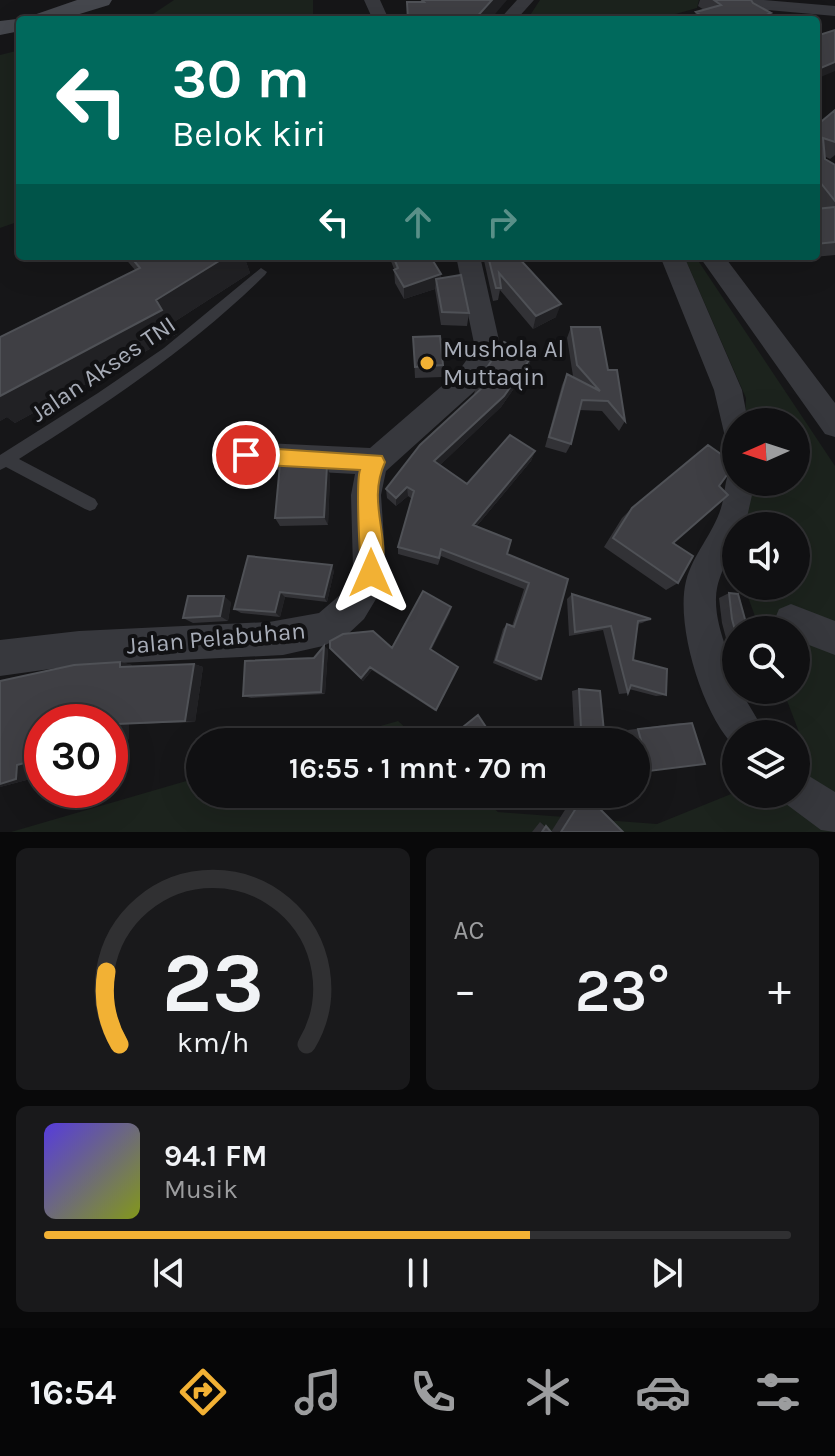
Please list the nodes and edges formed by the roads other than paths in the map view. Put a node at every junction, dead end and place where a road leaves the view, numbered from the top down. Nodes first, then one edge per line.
1 (101, 0) edge
2 (526, 0) edge
3 (755, 4) edge
4 (835, 11) edge
5 (49, 16) edge
6 (511, 16) edge
7 (469, 260) edge
8 (674, 260) edge
9 (714, 260) edge
10 (261, 272) dead end
11 (731, 408) edge
12 (835, 425) edge
13 (246, 455) dead end
14 (3, 462) edge
15 (376, 462) junction
16 (740, 496) edge
17 (90, 504) dead end
18 (810, 628) edge
19 (835, 638) edge
20 (0, 658) edge
21 (736, 720) edge
22 (810, 797) edge
23 (835, 816) edge

1 - 5 main road
2 - 6 street
3 - 4 street
7 - 15 street
8 - 11 street
9 - 12 street
10 - 14 lane, Jalan Akses TNI
13 - 15 street
14 - 17 lane
15 - 20 street, Jalan Pelabuhan
16 - 21 street
18 - 19 street
22 - 23 street

